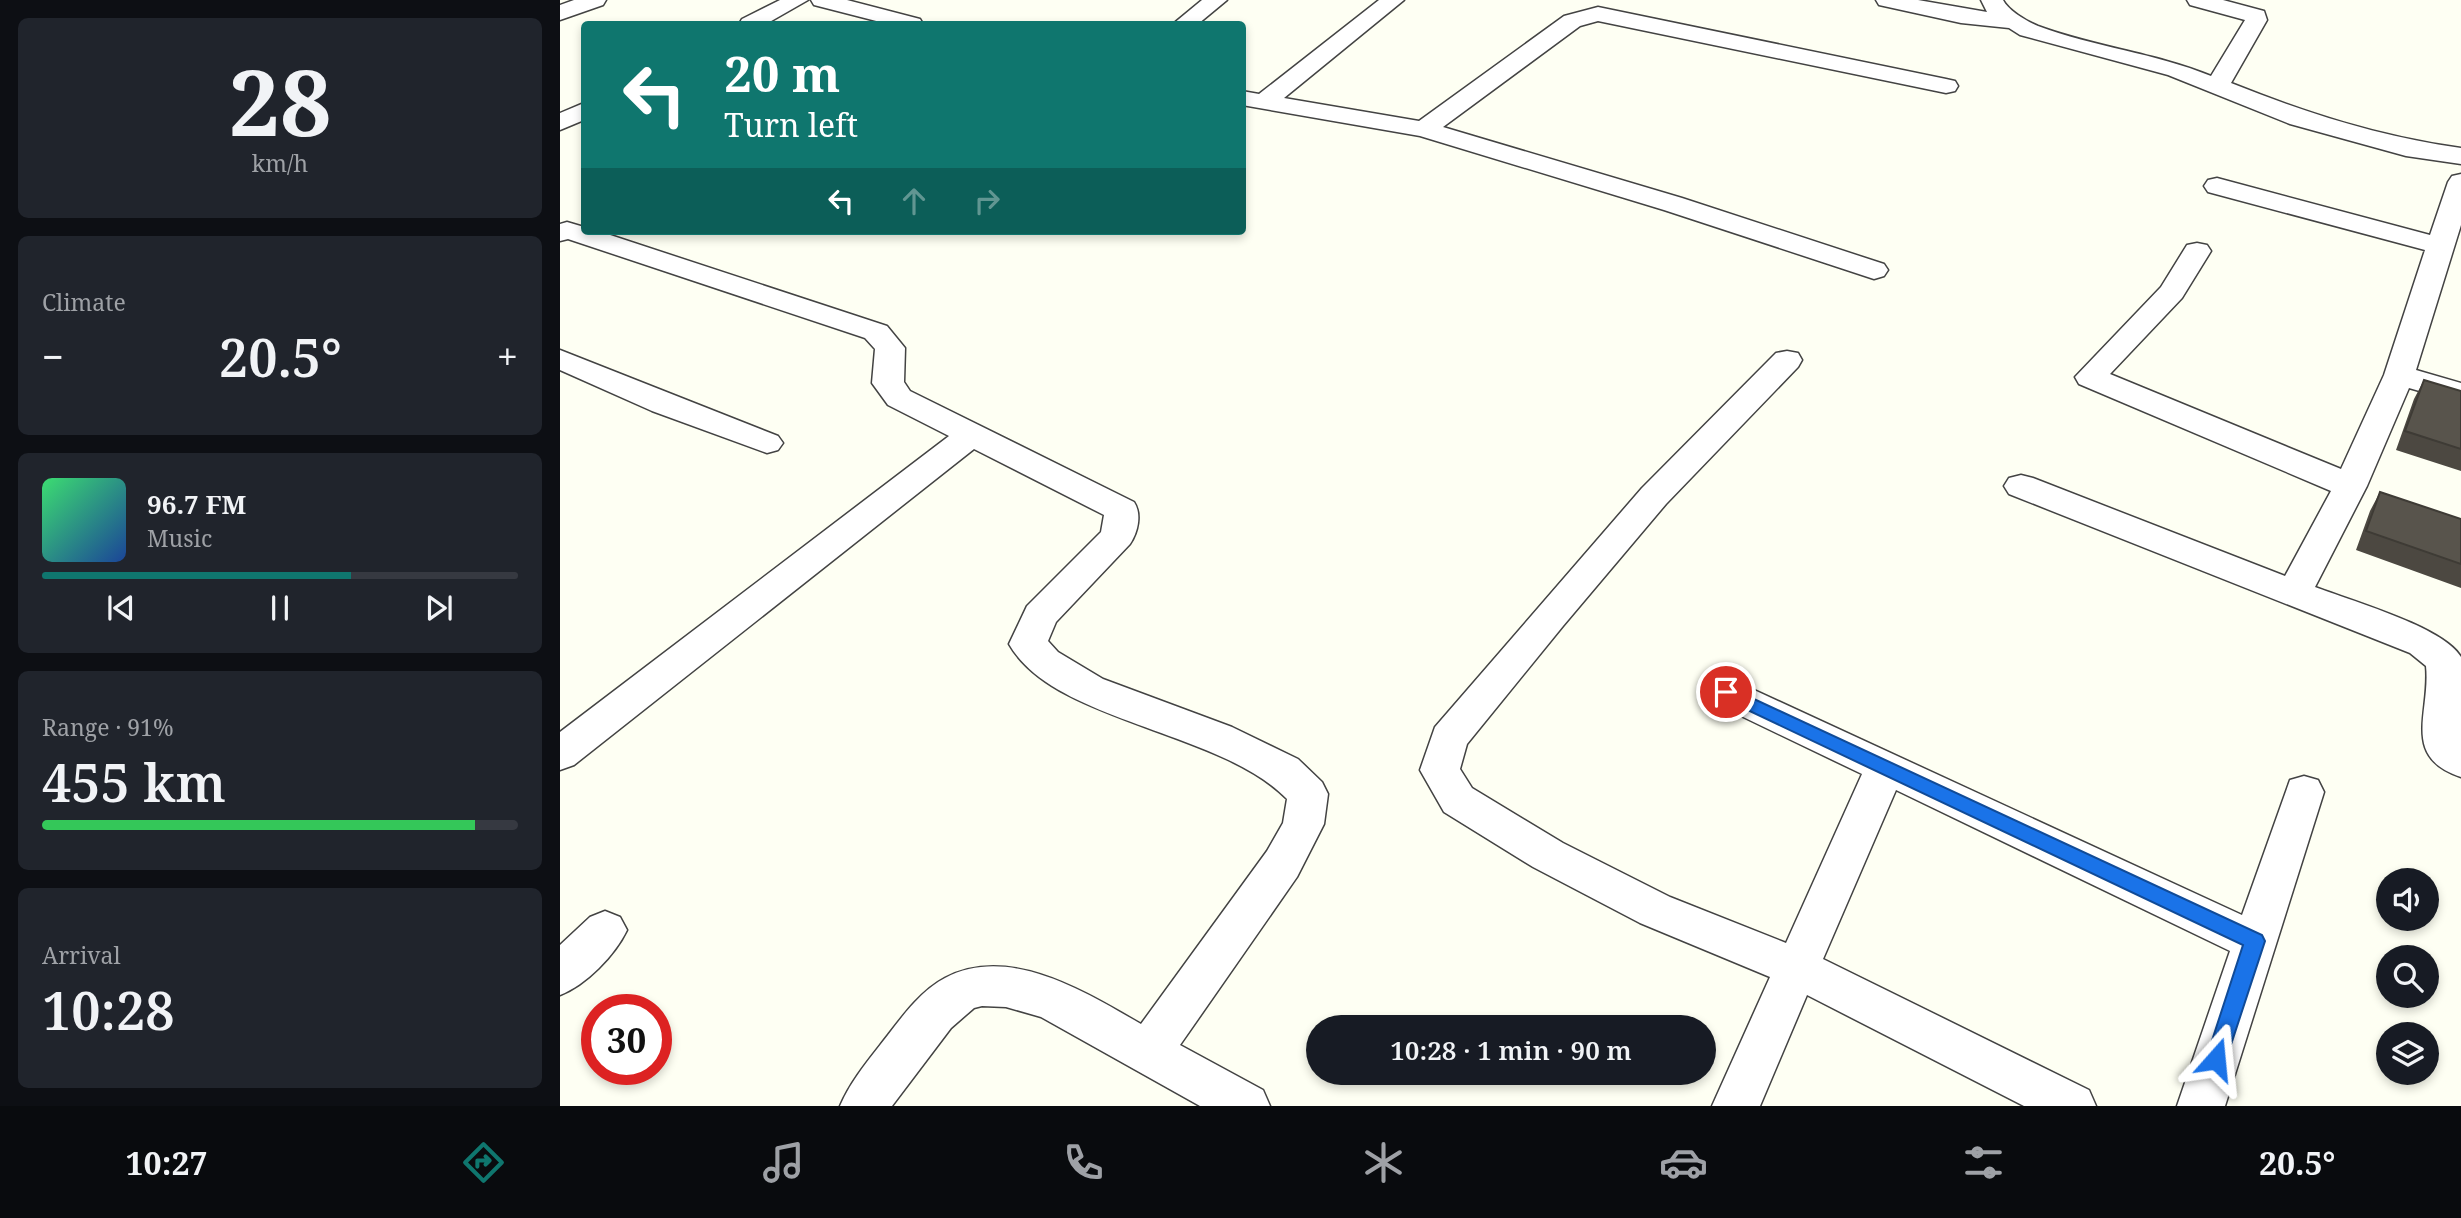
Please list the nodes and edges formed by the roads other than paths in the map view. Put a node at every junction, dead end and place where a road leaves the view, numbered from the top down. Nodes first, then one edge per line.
1 (595, 0) edge
2 (797, 0) edge
3 (822, 0) edge
4 (1216, 0) edge
5 (1394, 0) edge
6 (1887, 0) edge
7 (1992, 0) edge
8 (2198, 0) edge
9 (560, 13) edge
10 (756, 21) edge
11 (901, 21) edge
12 (1188, 21) edge
13 (2010, 21) junction
14 (1946, 86) dead end
15 (2217, 86) junction
16 (1253, 100) edge
17 (581, 112) edge
18 (560, 123) edge
19 (1424, 129) junction
20 (2461, 156) edge
21 (2461, 182) edge
22 (2217, 186) dead end
23 (591, 235) edge
24 (2441, 246) junction
25 (2197, 251) dead end
26 (1874, 270) dead end
27 (560, 359) edge
28 (1787, 360) dead end
29 (2399, 375) junction
30 (2461, 393) edge
31 (972, 435) junction
32 (767, 443) dead end
33 (2021, 486) dead end
34 (2350, 486) junction
35 (2294, 593) junction
36 (1726, 692) dead end
37 (560, 754) edge
38 (2461, 761) edge
39 (1885, 768) junction
40 (2304, 792) dead end
41 (605, 930) dead end
42 (2255, 941) junction
43 (1797, 968) junction
44 (560, 975) edge
45 (1148, 1052) junction
46 (1248, 1105) edge
47 (864, 1106) edge
48 (1736, 1106) edge
49 (2072, 1106) edge
50 (2201, 1106) edge

1 - 9 street
2 - 10 street
3 - 11 street
4 - 12 street
5 - 16 street
6 - 13 street
7 - 13 street
8 - 15 street
13 - 15 street
14 - 19 street
15 - 20 street
16 - 19 street
17 - 18 street
19 - 26 street
21 - 24 street
22 - 24 street
23 - 31 street
24 - 29 street
25 - 34 street
27 - 32 street
28 - 43 street
29 - 30 street
29 - 34 street
31 - 37 street
31 - 45 street
33 - 35 street
34 - 35 street
35 - 38 street
36 - 39 street
39 - 42 street
39 - 43 street
40 - 42 street
41 - 44 street
42 - 50 street
43 - 48 street
43 - 49 street
45 - 46 street
45 - 47 street

